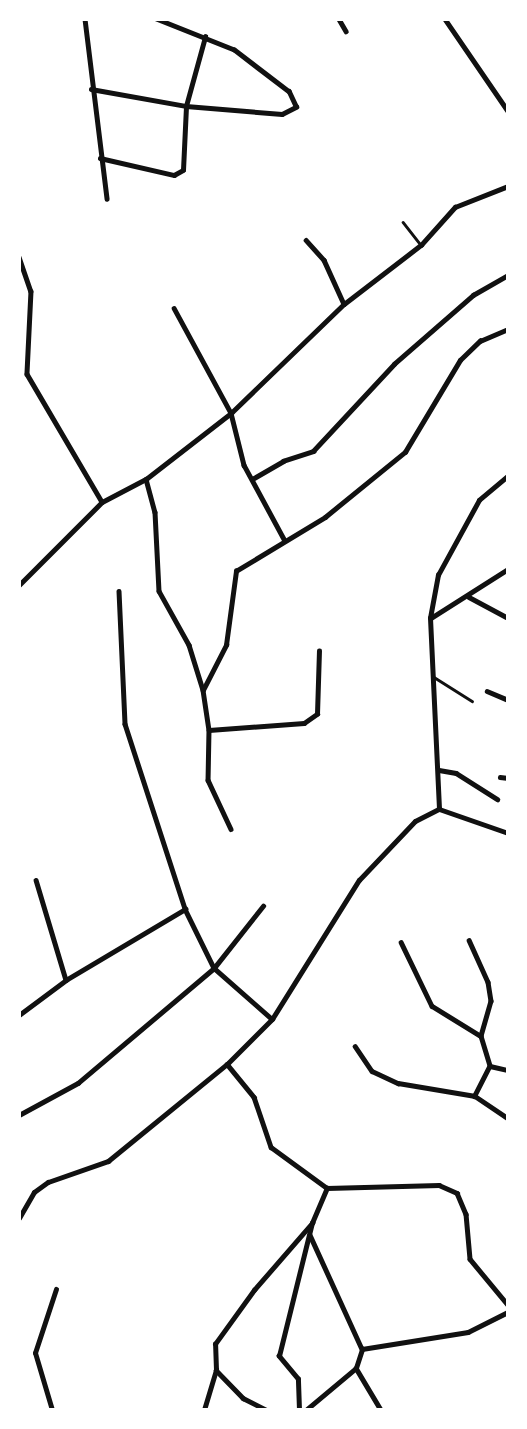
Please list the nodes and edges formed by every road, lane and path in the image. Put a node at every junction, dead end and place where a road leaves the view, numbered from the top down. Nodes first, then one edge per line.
1 (85, 19) edge
2 (156, 19) edge
3 (339, 19) edge
4 (445, 19) edge
5 (346, 32) dead end
6 (205, 37) junction
7 (91, 89) junction
8 (186, 106) junction
9 (508, 111) edge
10 (100, 158) junction
11 (508, 186) edge
12 (107, 199) dead end
13 (403, 222) dead end
14 (306, 240) dead end
15 (421, 245) junction
16 (19, 257) edge
17 (508, 275) edge
18 (344, 304) junction
19 (174, 308) dead end
20 (508, 329) edge
21 (231, 413) junction
22 (508, 475) edge
23 (254, 478) junction
24 (146, 480) junction
25 (102, 502) junction
26 (284, 539) junction
27 (508, 569) edge
28 (19, 585) edge
29 (120, 591) dead end
30 (469, 597) junction
31 (430, 618) junction
32 (508, 618) edge
33 (319, 651) dead end
34 (434, 677) junction
35 (203, 690) junction
36 (488, 691) dead end
37 (472, 701) dead end
38 (508, 701) edge
39 (209, 730) junction
40 (439, 770) junction
41 (500, 777) dead end
42 (508, 778) edge
43 (497, 799) dead end
44 (439, 809) junction
45 (231, 829) dead end
46 (508, 833) edge
47 (36, 880) dead end
48 (263, 906) dead end
49 (185, 909) junction
50 (469, 940) dead end
51 (401, 942) dead end
52 (214, 968) junction
53 (66, 980) junction
54 (19, 1015) edge
55 (272, 1019) junction
56 (481, 1037) junction
57 (355, 1046) dead end
58 (227, 1063) junction
59 (490, 1066) junction
60 (508, 1070) edge
61 (475, 1096) junction
62 (19, 1115) edge
63 (508, 1118) edge
64 (327, 1188) junction
65 (19, 1218) edge
66 (312, 1223) junction
67 (310, 1234) junction
68 (56, 1289) dead end
69 (508, 1305) edge
70 (508, 1312) edge
71 (362, 1349) junction
72 (356, 1368) junction
73 (216, 1370) junction
74 (52, 1410) edge
75 (204, 1410) edge
76 (267, 1410) edge
77 (299, 1410) edge
78 (306, 1410) edge
79 (381, 1410) edge

1 - 7 street
2 - 6 street
3 - 5 street
4 - 9 street
6 - 8 street
6 - 8 street
7 - 8 street
7 - 10 street
8 - 10 street
10 - 12 street
11 - 15 street
13 - 15 lane
14 - 18 street
15 - 18 street
16 - 25 street
17 - 23 street
18 - 21 street
19 - 21 street
20 - 26 street
21 - 23 street
21 - 24 street
22 - 31 street
23 - 26 street
24 - 25 street
24 - 35 street
25 - 28 street
26 - 35 street
27 - 30 street
29 - 49 street
30 - 31 street
30 - 32 street
31 - 34 street
33 - 39 street
34 - 37 lane
34 - 40 street
35 - 39 street
36 - 38 street
39 - 45 street
40 - 43 street
40 - 44 street
41 - 42 street
44 - 46 street
44 - 55 street
47 - 53 street
48 - 52 street
49 - 52 street
49 - 53 street
50 - 56 street
51 - 56 street
52 - 55 street
52 - 62 street
53 - 54 street
55 - 58 street
56 - 59 street
57 - 61 street
58 - 64 street
58 - 65 street
59 - 60 street
59 - 61 street
61 - 63 street
64 - 66 street
64 - 69 street
66 - 67 street
66 - 73 street
67 - 71 street
67 - 77 street
68 - 74 street
70 - 71 street
71 - 72 street
72 - 78 street
72 - 79 street
73 - 75 street
73 - 76 street

